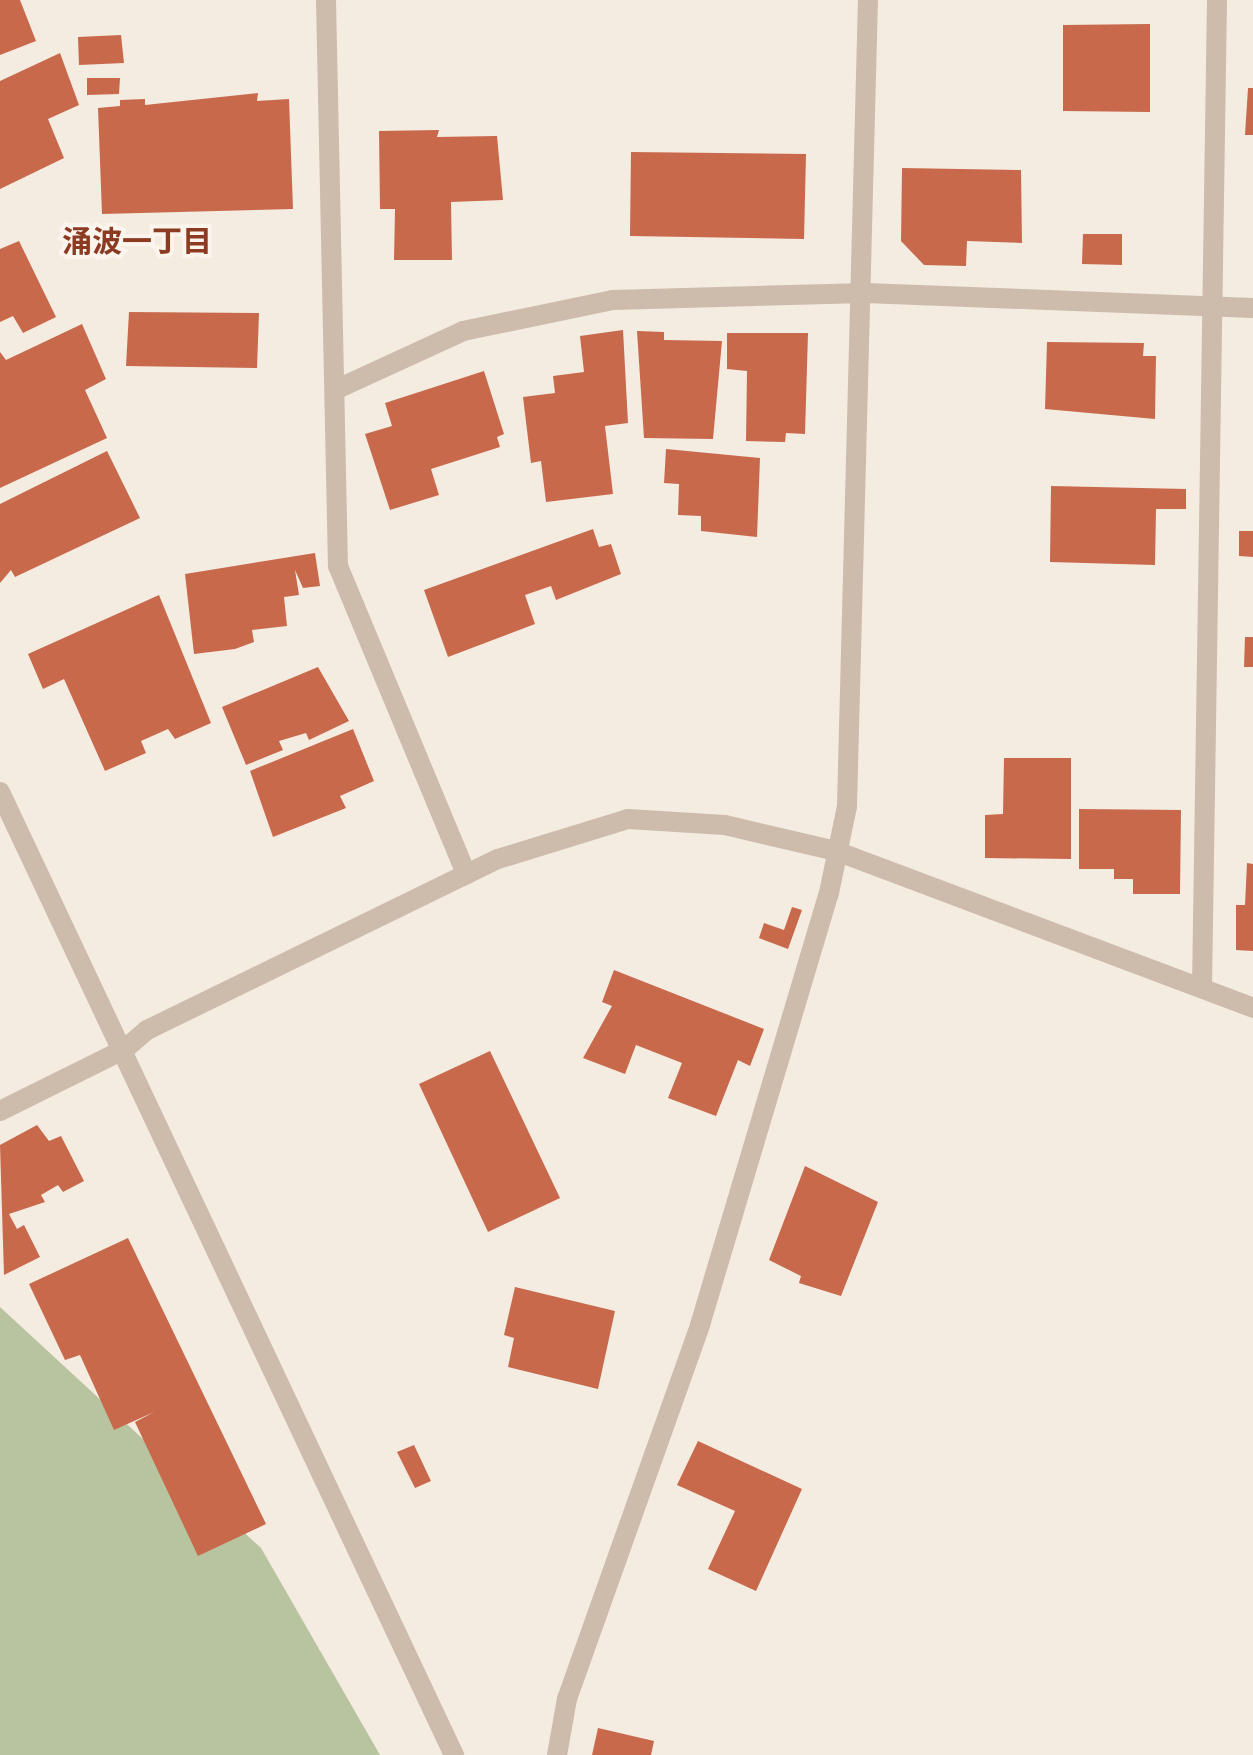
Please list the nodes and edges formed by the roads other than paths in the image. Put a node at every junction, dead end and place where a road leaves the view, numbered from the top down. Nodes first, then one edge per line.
1 (326, 0) edge
2 (868, 0) edge
3 (1217, 0) edge
4 (865, 293) junction
5 (1214, 306) junction
6 (1253, 308) edge
7 (335, 390) junction
8 (0, 792) edge
9 (836, 851) junction
10 (466, 874) junction
11 (1202, 988) junction
12 (1253, 1008) edge
13 (125, 1049) junction
14 (0, 1111) edge
15 (454, 1755) edge
16 (557, 1755) edge

1 - 7 street
2 - 4 street
3 - 5 street
4 - 5 street
4 - 7 street
4 - 9 street
5 - 6 street
5 - 11 street
7 - 10 street
8 - 13 street
9 - 10 street
9 - 11 street
9 - 16 street
10 - 13 street
11 - 12 street
13 - 14 street
13 - 15 street

